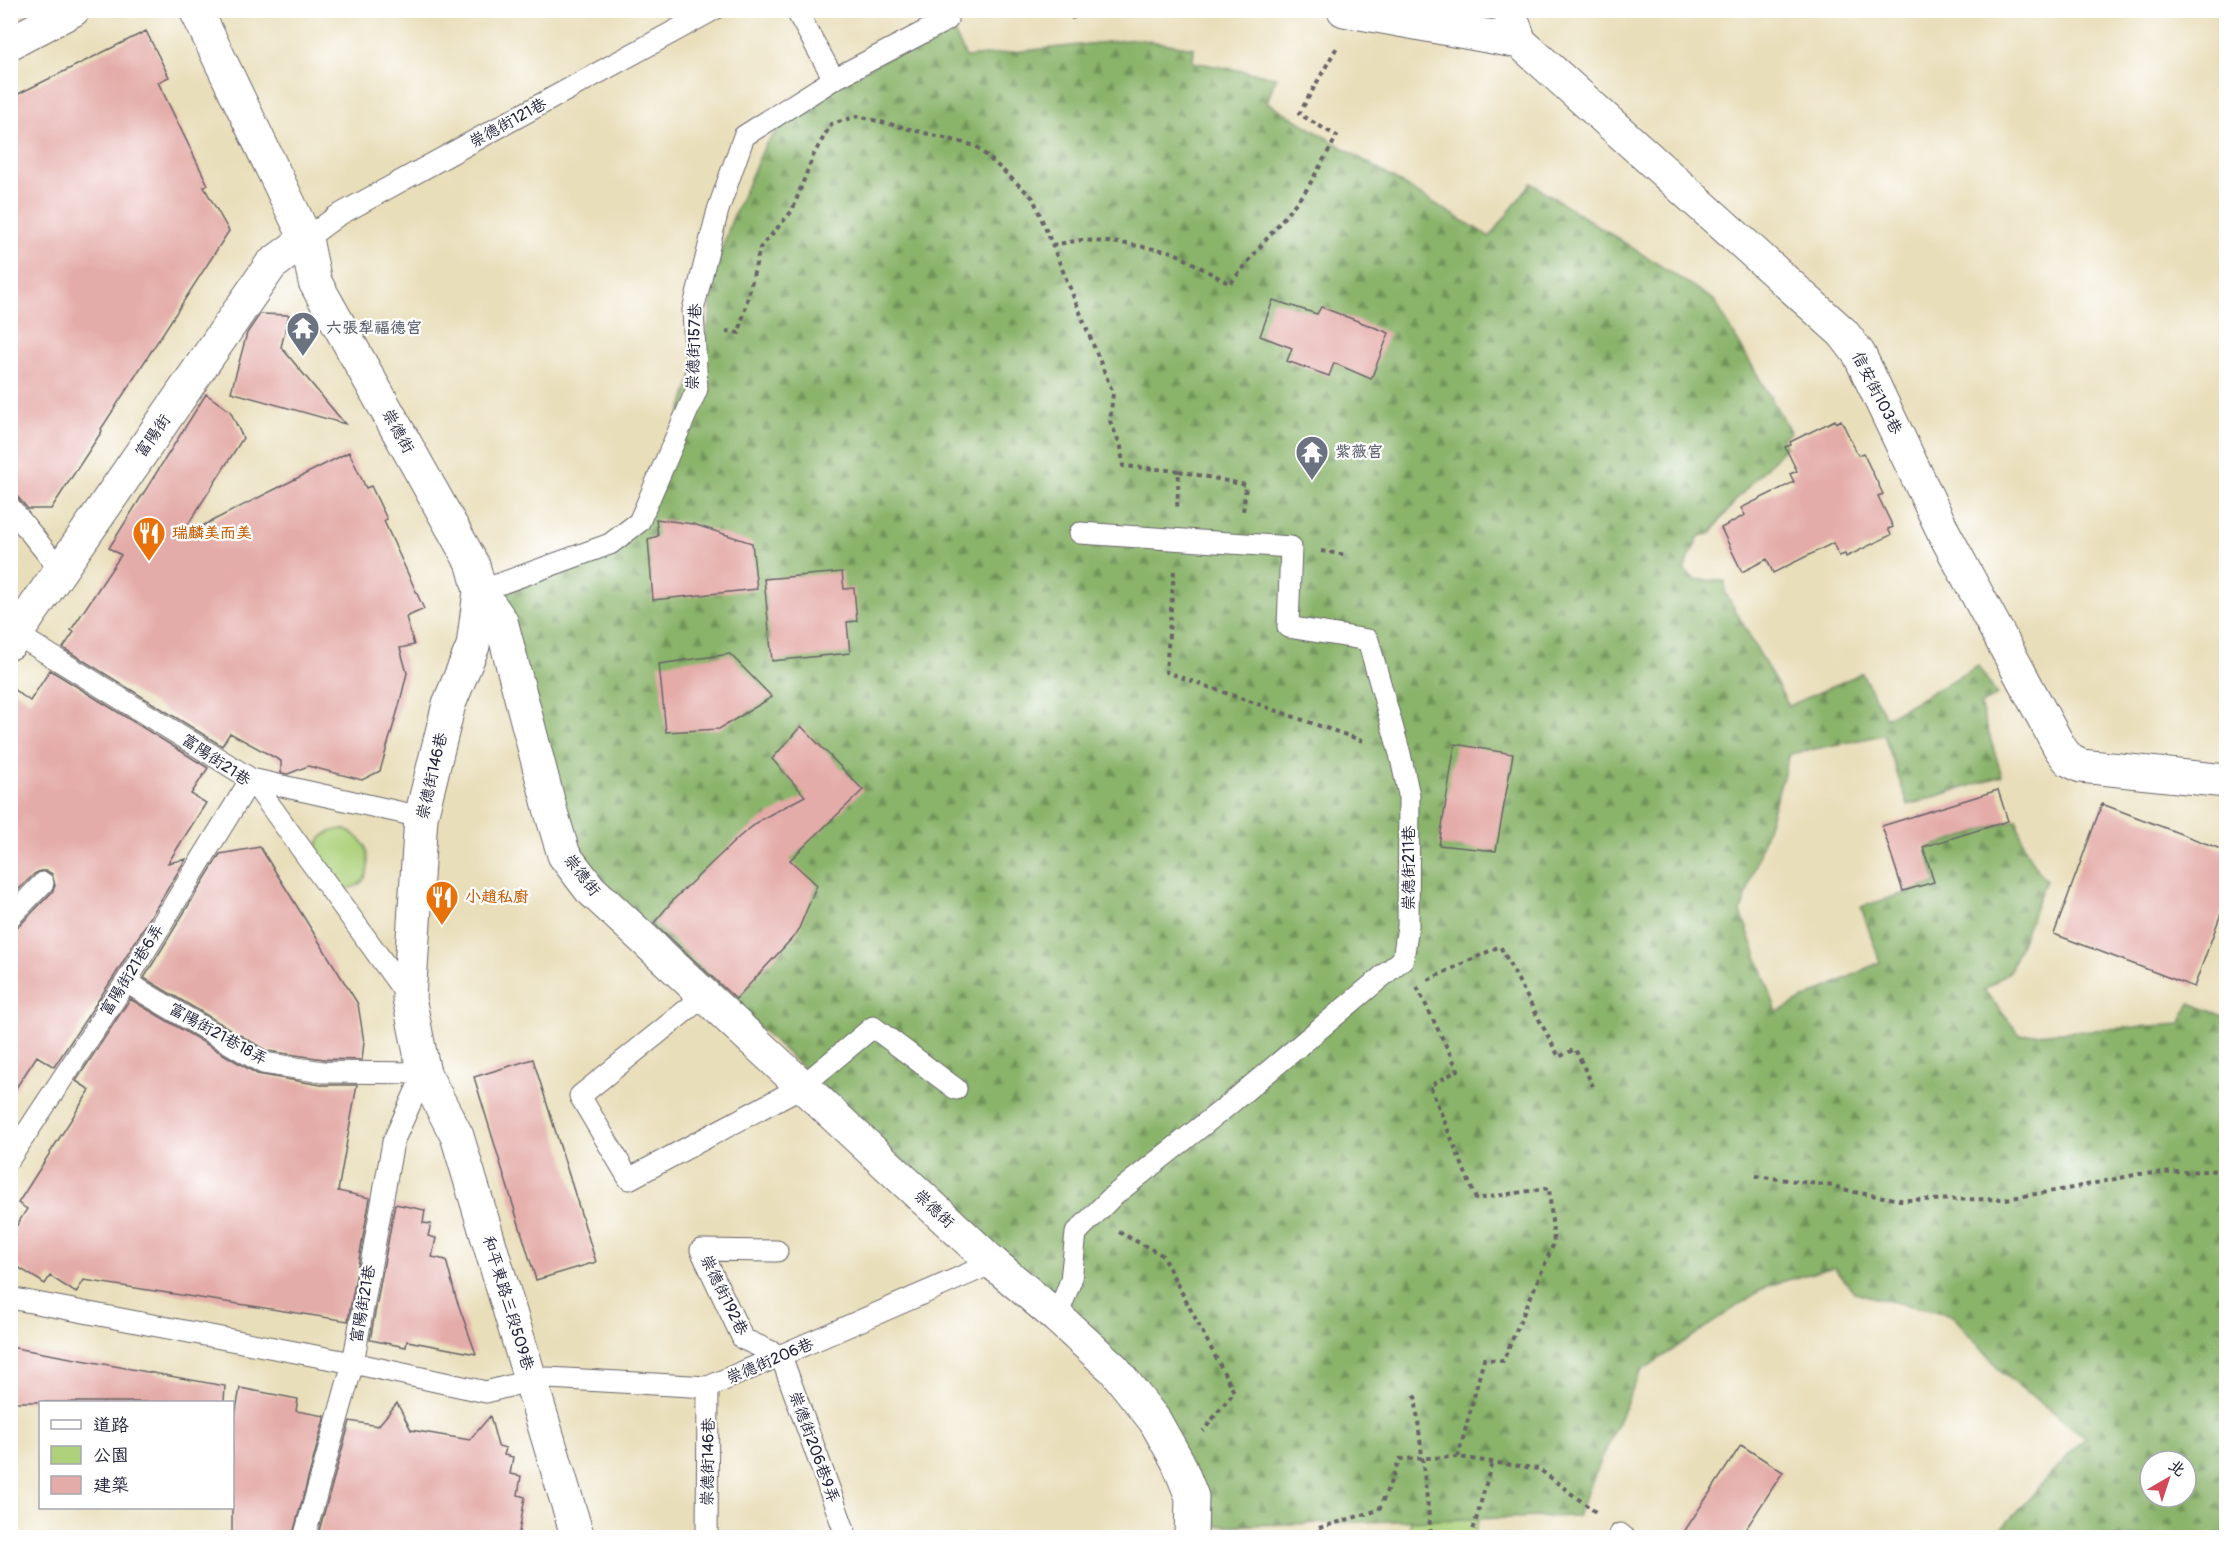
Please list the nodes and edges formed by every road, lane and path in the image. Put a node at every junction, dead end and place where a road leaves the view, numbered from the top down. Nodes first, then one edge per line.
1 (73, 10) edge
2 (196, 10) edge
3 (713, 10) edge
4 (796, 10) edge
5 (1068, 10) edge
6 (1110, 10) edge
7 (1509, 10) edge
8 (1351, 12) edge
9 (947, 20) dead end
10 (1520, 42) junction
11 (10, 43) edge
12 (834, 79) junction
13 (306, 239) junction
14 (1052, 245) junction
15 (694, 324) junction
16 (1179, 471) junction
17 (10, 507) edge
18 (1080, 533) dead end
19 (1176, 539) junction
20 (1240, 543) junction
21 (61, 571) junction
22 (480, 591) junction
23 (13, 638) edge
24 (1400, 754) junction
25 (251, 779) junction
26 (2226, 781) edge
27 (421, 817) junction
28 (43, 883) dead end
29 (10, 917) edge
30 (126, 982) junction
31 (704, 996) junction
32 (409, 998) junction
33 (424, 1073) junction
34 (1593, 1086) dead end
35 (801, 1088) junction
36 (956, 1089) dead end
37 (10, 1158) edge
38 (2226, 1170) edge
39 (1756, 1176) dead end
40 (1092, 1217) junction
41 (777, 1251) dead end
42 (993, 1263) junction
43 (10, 1298) edge
44 (1057, 1317) junction
45 (781, 1356) junction
46 (352, 1363) junction
47 (532, 1380) junction
48 (708, 1388) junction
49 (1415, 1395) dead end
50 (1458, 1457) junction
51 (1422, 1459) junction
52 (1178, 1462) junction
53 (1492, 1462) junction
54 (1319, 1528) dead end
55 (1623, 1536) edge
56 (304, 1538) edge
57 (578, 1538) edge
58 (707, 1538) edge
59 (847, 1538) edge
60 (1191, 1538) edge
61 (1446, 1538) edge
62 (1471, 1538) edge

1 - 11 street
2 - 13 street, 崇德街
3 - 13 lane, 崇德街121巷
4 - 12 lane
5 - 6 path
7 - 10 street
8 - 10 street
8 - 14 path
9 - 12 lane, 崇德街157巷
10 - 26 street, 信安街103巷
12 - 15 lane, 崇德街157巷
13 - 21 street, 富陽街
13 - 22 street, 崇德街
14 - 15 path
14 - 16 path
15 - 22 lane, 崇德街157巷
16 - 19 path
16 - 20 path
17 - 21 lane
18 - 19 lane, 崇德街211巷
19 - 20 lane, 崇德街211巷
19 - 24 path
20 - 24 lane, 崇德街211巷
21 - 23 street, 富陽街
22 - 27 street, 崇德街146巷
22 - 31 street, 崇德街
23 - 25 lane, 富陽街21巷
24 - 40 lane, 崇德街211巷
25 - 27 lane
25 - 30 lane, 富陽街21巷6弄
25 - 32 lane, 富陽街21巷
27 - 32 street, 崇德街146巷
28 - 29 lane
30 - 33 lane, 富陽街21巷18弄
30 - 37 lane, 富陽街21巷6弄
31 - 35 street, 崇德街
31 - 35 lane
32 - 33 street, 崇德街146巷
33 - 46 lane, 富陽街21巷
33 - 47 street, 和平東路三段509巷
34 - 50 path
35 - 36 lane
35 - 42 street, 崇德街
38 - 39 path
40 - 44 lane, 崇德街211巷
40 - 52 path
41 - 45 lane, 崇德街192巷
42 - 44 street, 崇德街
42 - 45 lane, 崇德街206巷
43 - 46 lane, 崇德街206巷
44 - 52 street, 崇德街
45 - 48 lane, 崇德街206巷
45 - 59 lane, 崇德街206巷9弄
46 - 47 lane, 崇德街206巷
46 - 56 lane, 富陽街21巷
47 - 48 lane, 崇德街206巷
47 - 57 street, 和平東路三段509巷
48 - 58 lane, 崇德街146巷
49 - 51 path
50 - 51 path
50 - 53 path
51 - 54 path
51 - 61 path
52 - 60 street, 崇德街
53 - 55 path
53 - 62 path

